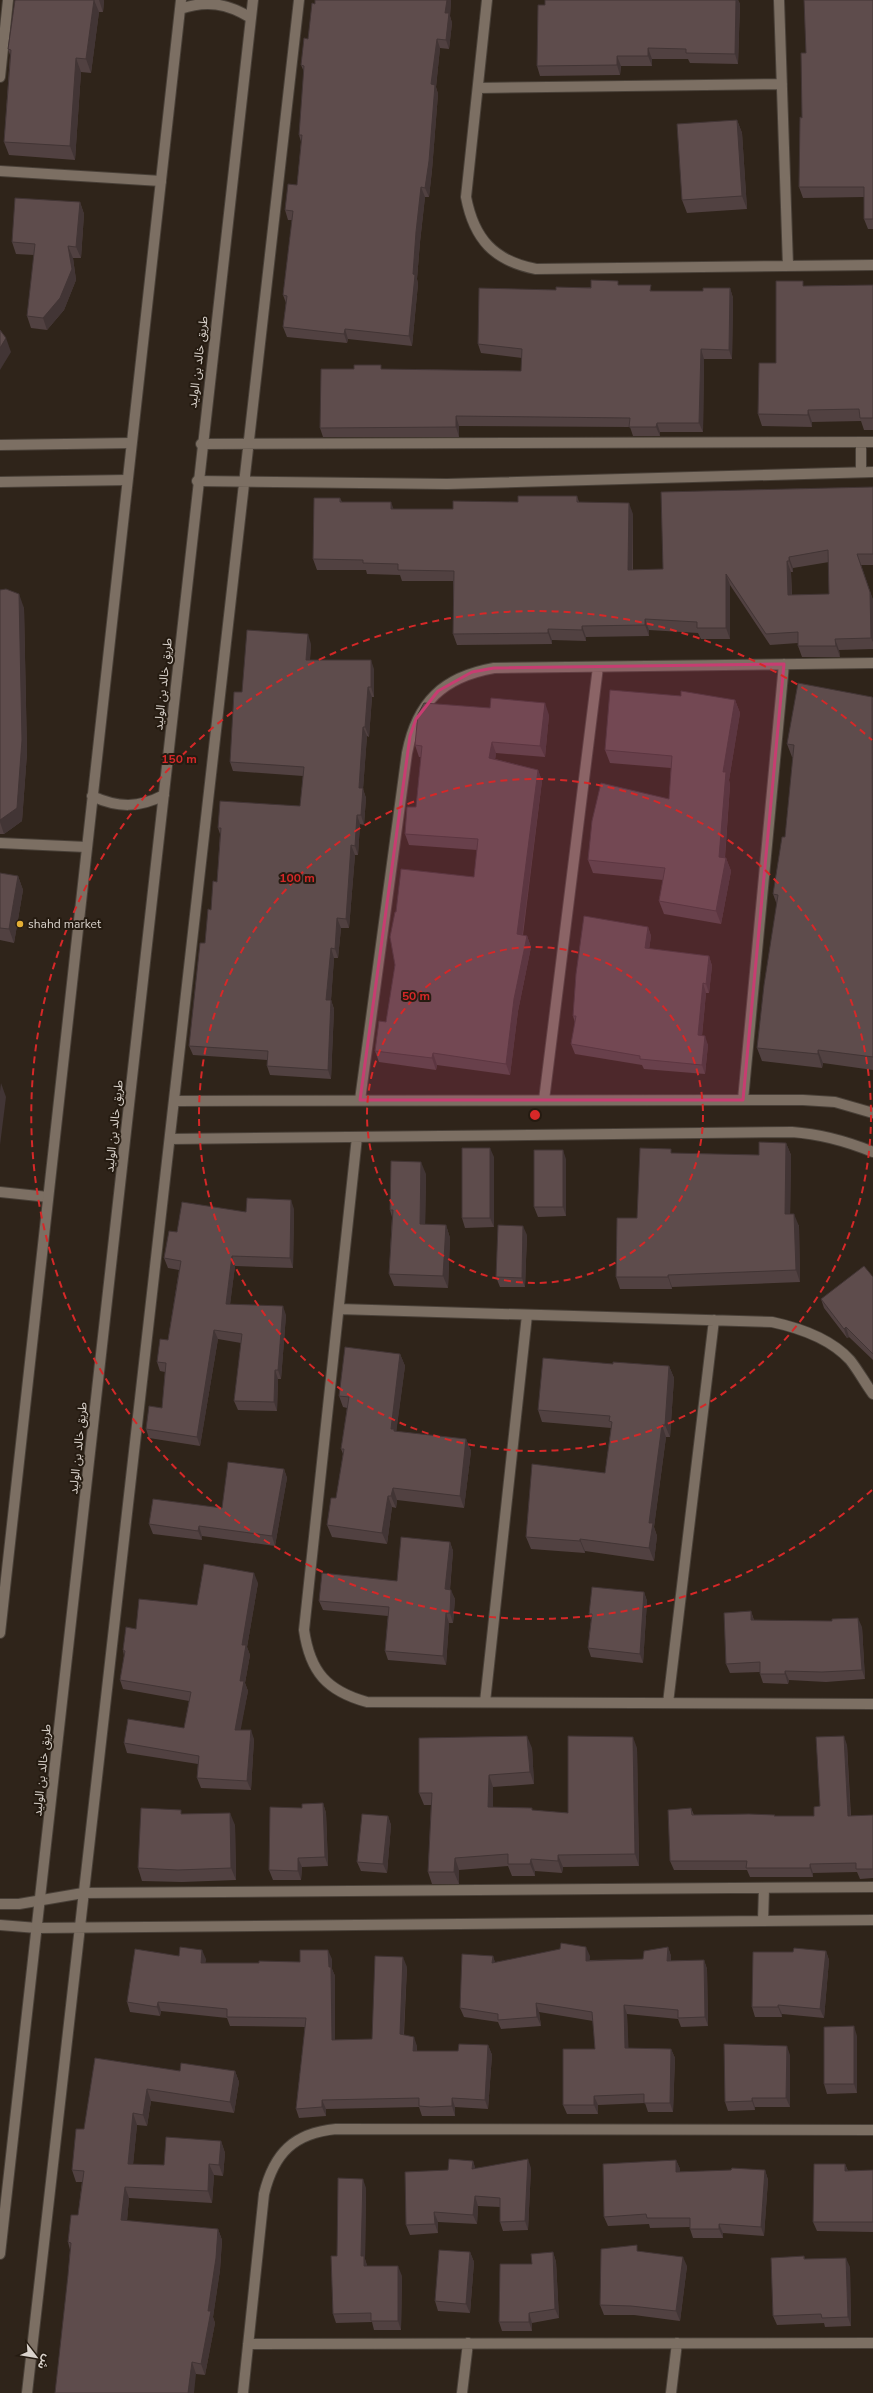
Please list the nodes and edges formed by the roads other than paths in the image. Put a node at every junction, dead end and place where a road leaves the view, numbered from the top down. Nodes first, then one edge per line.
1 (8, 0) edge
2 (252, 0) edge
3 (299, 0) edge
4 (487, 0) edge
5 (779, 0) edge
6 (180, 4) edge
7 (251, 18) junction
8 (0, 77) edge
9 (782, 84) junction
10 (478, 88) junction
11 (0, 170) edge
12 (161, 181) junction
13 (873, 265) edge
14 (788, 266) junction
15 (861, 442) junction
16 (873, 442) edge
17 (131, 443) junction
18 (201, 444) junction
19 (248, 444) junction
20 (0, 445) edge
21 (861, 472) junction
22 (873, 472) edge
23 (127, 480) junction
24 (244, 480) junction
25 (197, 481) junction
26 (0, 482) edge
27 (873, 663) edge
28 (784, 664) junction
29 (598, 667) junction
30 (164, 795) junction
31 (92, 796) junction
32 (0, 843) edge
33 (86, 847) junction
34 (360, 1100) junction
35 (544, 1100) junction
36 (744, 1100) junction
37 (175, 1101) junction
38 (873, 1113) edge
39 (357, 1137) junction
40 (170, 1139) junction
41 (873, 1152) edge
42 (0, 1192) edge
43 (48, 1197) junction
44 (339, 1309) junction
45 (527, 1315) junction
46 (714, 1320) junction
47 (873, 1394) edge
48 (0, 1633) edge
49 (485, 1702) junction
50 (668, 1703) junction
51 (873, 1704) edge
52 (873, 1887) edge
53 (764, 1888) junction
54 (83, 1893) junction
55 (41, 1901) junction
56 (0, 1904) edge
57 (873, 1920) edge
58 (763, 1921) junction
59 (0, 1925) edge
60 (79, 1927) junction
61 (38, 1928) junction
62 (873, 2130) edge
63 (0, 2254) edge
64 (468, 2343) junction
65 (677, 2343) junction
66 (873, 2343) edge
67 (248, 2344) junction
68 (27, 2393) edge
69 (243, 2393) edge
70 (462, 2393) edge
71 (671, 2393) edge

1 - 8 street
2 - 7 street, طريق خالد بن الوليد
3 - 19 street
4 - 10 street
5 - 9 street
6 - 7 street
6 - 12 street
7 - 18 street, طريق خالد بن الوليد
9 - 10 street
9 - 14 street
10 - 14 street
11 - 12 street
12 - 17 street
13 - 14 street
15 - 16 street
15 - 19 street
15 - 21 street
17 - 20 street
17 - 23 street
18 - 19 street
18 - 25 street, طريق خالد بن الوليد
19 - 24 street
21 - 22 street
21 - 24 street
23 - 26 street
23 - 31 street
24 - 25 street
24 - 37 street
25 - 30 street, طريق خالد بن الوليد
27 - 28 street
28 - 29 street
28 - 36 street
29 - 34 street
29 - 35 street
30 - 31 street
30 - 55 street, طريق خالد بن الوليد
31 - 33 street
32 - 33 street
33 - 43 street
34 - 35 street
34 - 37 street
35 - 36 street
36 - 38 street
37 - 40 street
39 - 40 street
39 - 41 street
39 - 44 street
40 - 54 street
42 - 43 street
43 - 48 street
44 - 45 street
44 - 49 street
45 - 46 street
45 - 49 street
46 - 47 street
46 - 50 street
49 - 50 street
50 - 51 street
52 - 53 street
53 - 54 street
53 - 58 street
54 - 55 street
54 - 60 street
55 - 56 street
55 - 61 street, طريق خالد بن الوليد
57 - 58 street
58 - 60 street
59 - 61 street
60 - 61 street
60 - 68 street
61 - 63 street, طريق خالد بن الوليد
62 - 67 street
64 - 65 street
64 - 67 street
64 - 70 street
65 - 66 street
65 - 71 street
67 - 69 street

